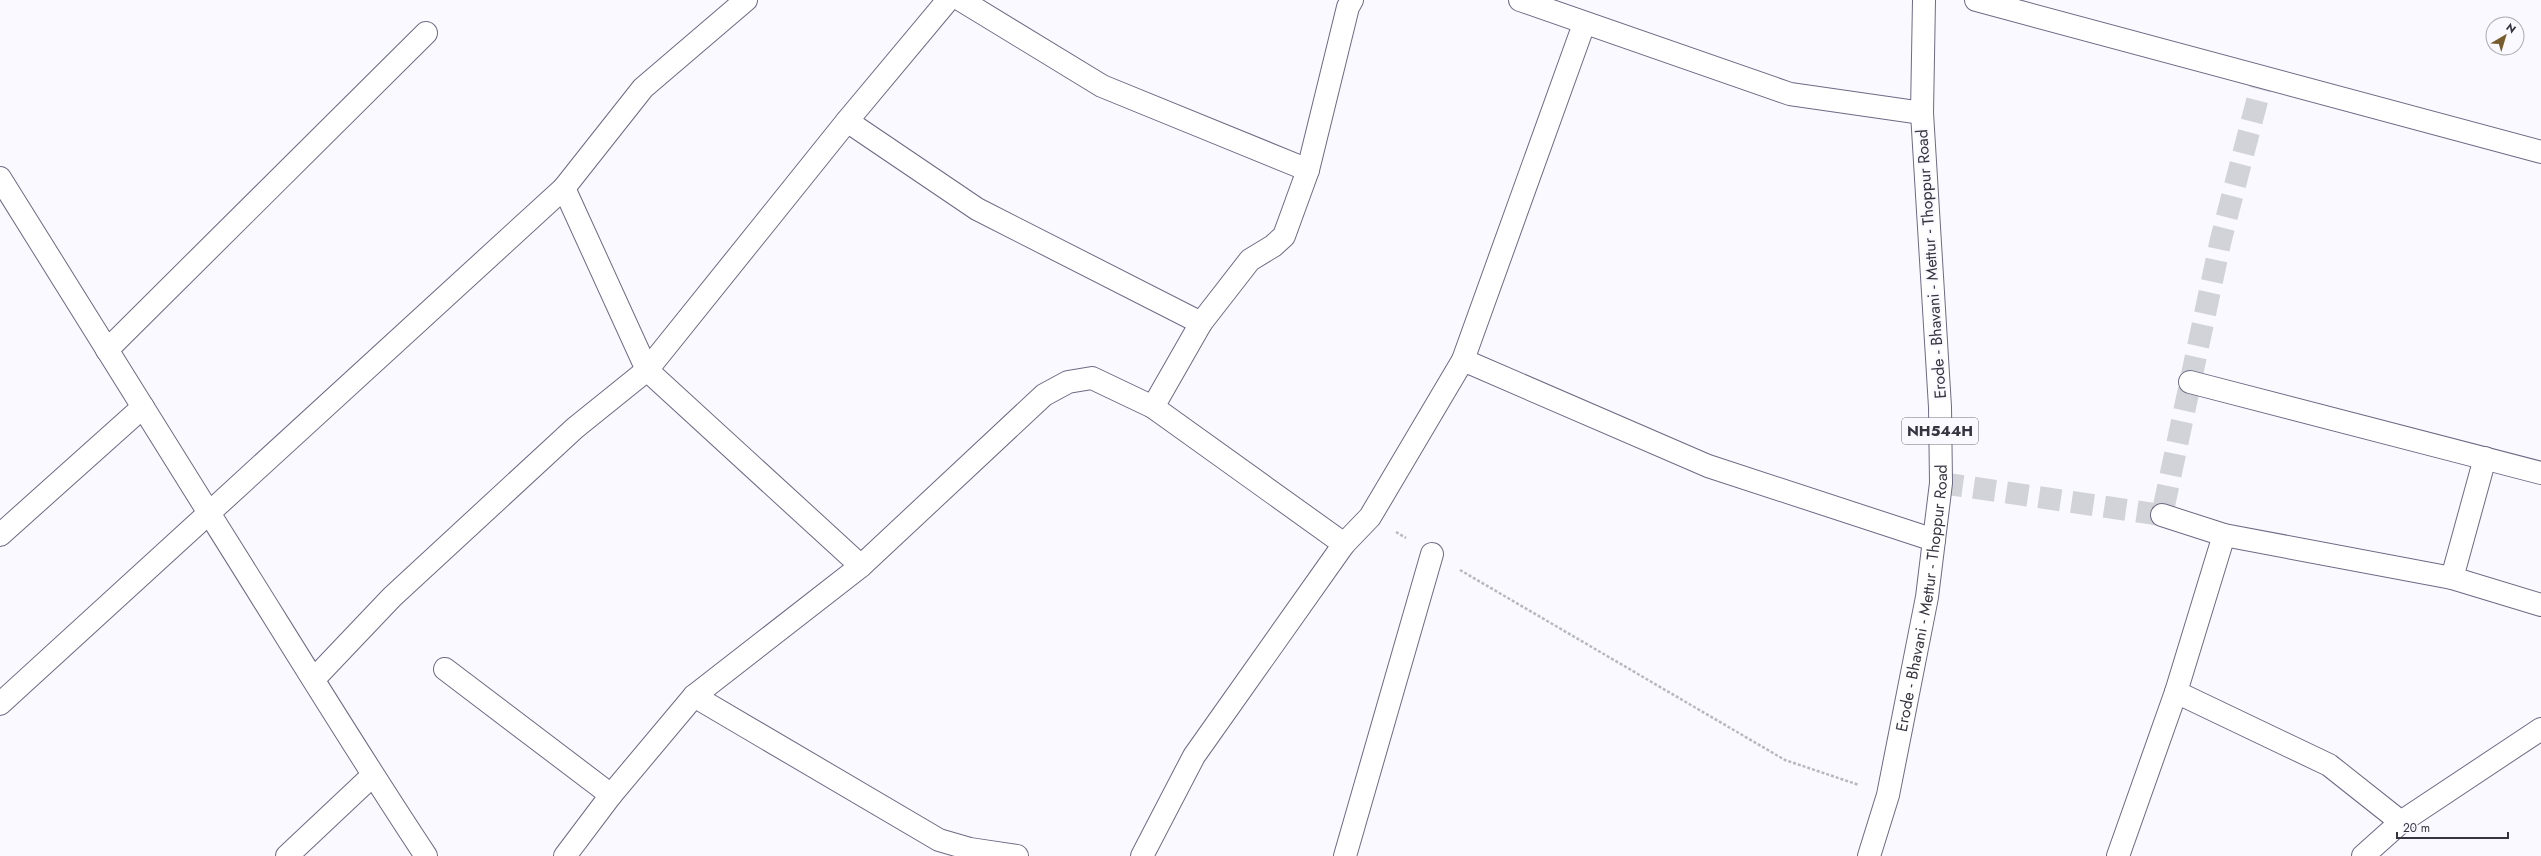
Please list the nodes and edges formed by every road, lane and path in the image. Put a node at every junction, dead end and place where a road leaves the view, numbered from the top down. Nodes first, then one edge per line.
1 (746, 0) edge
2 (948, 0) edge
3 (961, 0) edge
4 (1520, 0) edge
5 (1924, 0) edge
6 (1976, 0) edge
7 (1344, 2) edge
8 (1584, 24) junction
9 (426, 33) dead end
10 (1922, 113) junction
11 (847, 121) junction
12 (2541, 152) edge
13 (1308, 170) junction
14 (0, 178) edge
15 (564, 188) junction
16 (1201, 324) junction
17 (107, 350) junction
18 (1463, 360) junction
19 (647, 370) junction
20 (2190, 382) dead end
21 (143, 407) junction
22 (1153, 407) junction
23 (2485, 458) junction
24 (2541, 473) edge
25 (209, 513) junction
26 (2162, 515) dead end
27 (1370, 517) junction
28 (0, 535) edge
29 (2224, 535) junction
30 (1934, 540) junction
31 (1344, 544) junction
32 (1432, 554) junction
33 (861, 566) junction
34 (2452, 578) junction
35 (2541, 605) edge
36 (445, 669) dead end
37 (314, 679) junction
38 (2176, 692) junction
39 (694, 696) junction
40 (0, 704) edge
41 (2541, 729) edge
42 (372, 776) junction
43 (611, 795) junction
44 (1888, 795) junction
45 (2401, 822) junction
46 (287, 856) edge
47 (426, 856) edge
48 (565, 856) edge
49 (1017, 856) edge
50 (1142, 856) edge
51 (1345, 856) edge
52 (1869, 856) edge
53 (2118, 856) edge
54 (2363, 856) edge

1 - 15 main road
2 - 11 main road
3 - 13 main road
4 - 8 main road
5 - 10 main road, Erode - Bhavani - Mettur - Thoppur Road / NH544H
6 - 12 main road
7 - 13 main road
8 - 10 main road
8 - 18 main road
9 - 17 main road
10 - 30 main road, Erode - Bhavani - Mettur - Thoppur Road / NH544H
11 - 16 main road
11 - 19 main road
13 - 16 main road
14 - 17 main road
15 - 19 main road
15 - 25 main road
16 - 22 main road
17 - 21 main road
18 - 27 main road
18 - 30 main road
19 - 33 main road
19 - 37 main road
20 - 23 main road
21 - 25 main road
21 - 28 main road
22 - 31 main road
22 - 33 main road
23 - 24 main road
23 - 34 main road
25 - 37 main road
25 - 40 main road
26 - 29 main road
27 - 31 main road
27 - 32 path
29 - 34 main road
29 - 38 main road
30 - 44 main road, Erode - Bhavani - Mettur - Thoppur Road / NH544H
31 - 50 main road
32 - 44 path
32 - 51 main road
33 - 39 main road
34 - 35 main road
36 - 43 main road
37 - 42 main road
38 - 45 main road
38 - 53 main road
39 - 43 main road
39 - 49 main road
41 - 45 main road
42 - 46 main road
42 - 47 main road
43 - 48 main road
44 - 52 main road, Erode - Bhavani - Mettur - Thoppur Road / NH544H
45 - 54 main road

